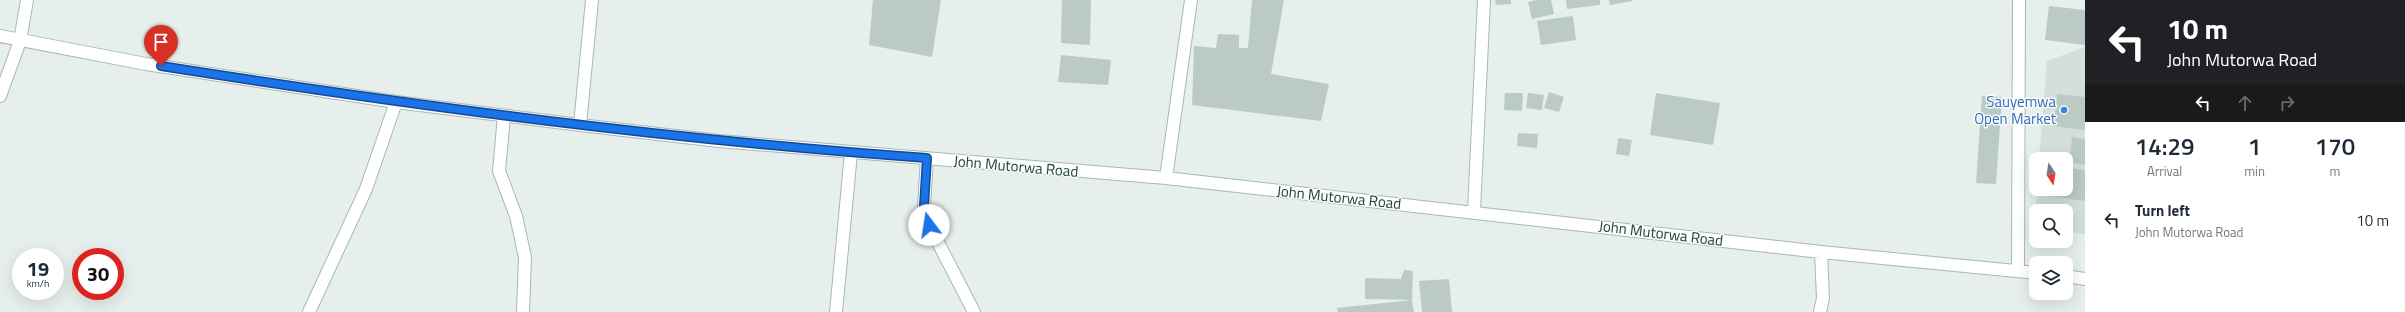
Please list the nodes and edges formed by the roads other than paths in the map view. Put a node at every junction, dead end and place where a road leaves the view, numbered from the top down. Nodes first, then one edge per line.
1 (27, 0) edge
2 (592, 0) edge
3 (1191, 0) edge
4 (1484, 0) edge
5 (2019, 0) edge
6 (0, 36) edge
7 (20, 41) junction
8 (0, 96) edge
9 (396, 102) junction
10 (504, 116) junction
11 (580, 125) junction
12 (851, 153) junction
13 (927, 158) junction
14 (1166, 178) junction
15 (1474, 211) junction
16 (1821, 252) junction
17 (2018, 271) junction
18 (2029, 272) edge
19 (2073, 277) edge
20 (2085, 278) edge
21 (309, 312) edge
22 (523, 312) edge
23 (836, 312) edge
24 (974, 312) edge
25 (1820, 312) edge

1 - 7 street
2 - 11 street
3 - 14 street
4 - 15 street
5 - 17 street
6 - 7 street, John Mutorwa Road
7 - 8 street
7 - 9 street, John Mutorwa Road
9 - 10 street, John Mutorwa Road
9 - 21 street
10 - 11 street, John Mutorwa Road
10 - 22 street
11 - 12 street, John Mutorwa Road
12 - 13 street, John Mutorwa Road
12 - 23 street
13 - 14 street, John Mutorwa Road
13 - 24 street
14 - 15 street, John Mutorwa Road
15 - 16 street, John Mutorwa Road
16 - 17 street, John Mutorwa Road
16 - 25 street
17 - 18 street, John Mutorwa Road
19 - 20 street

